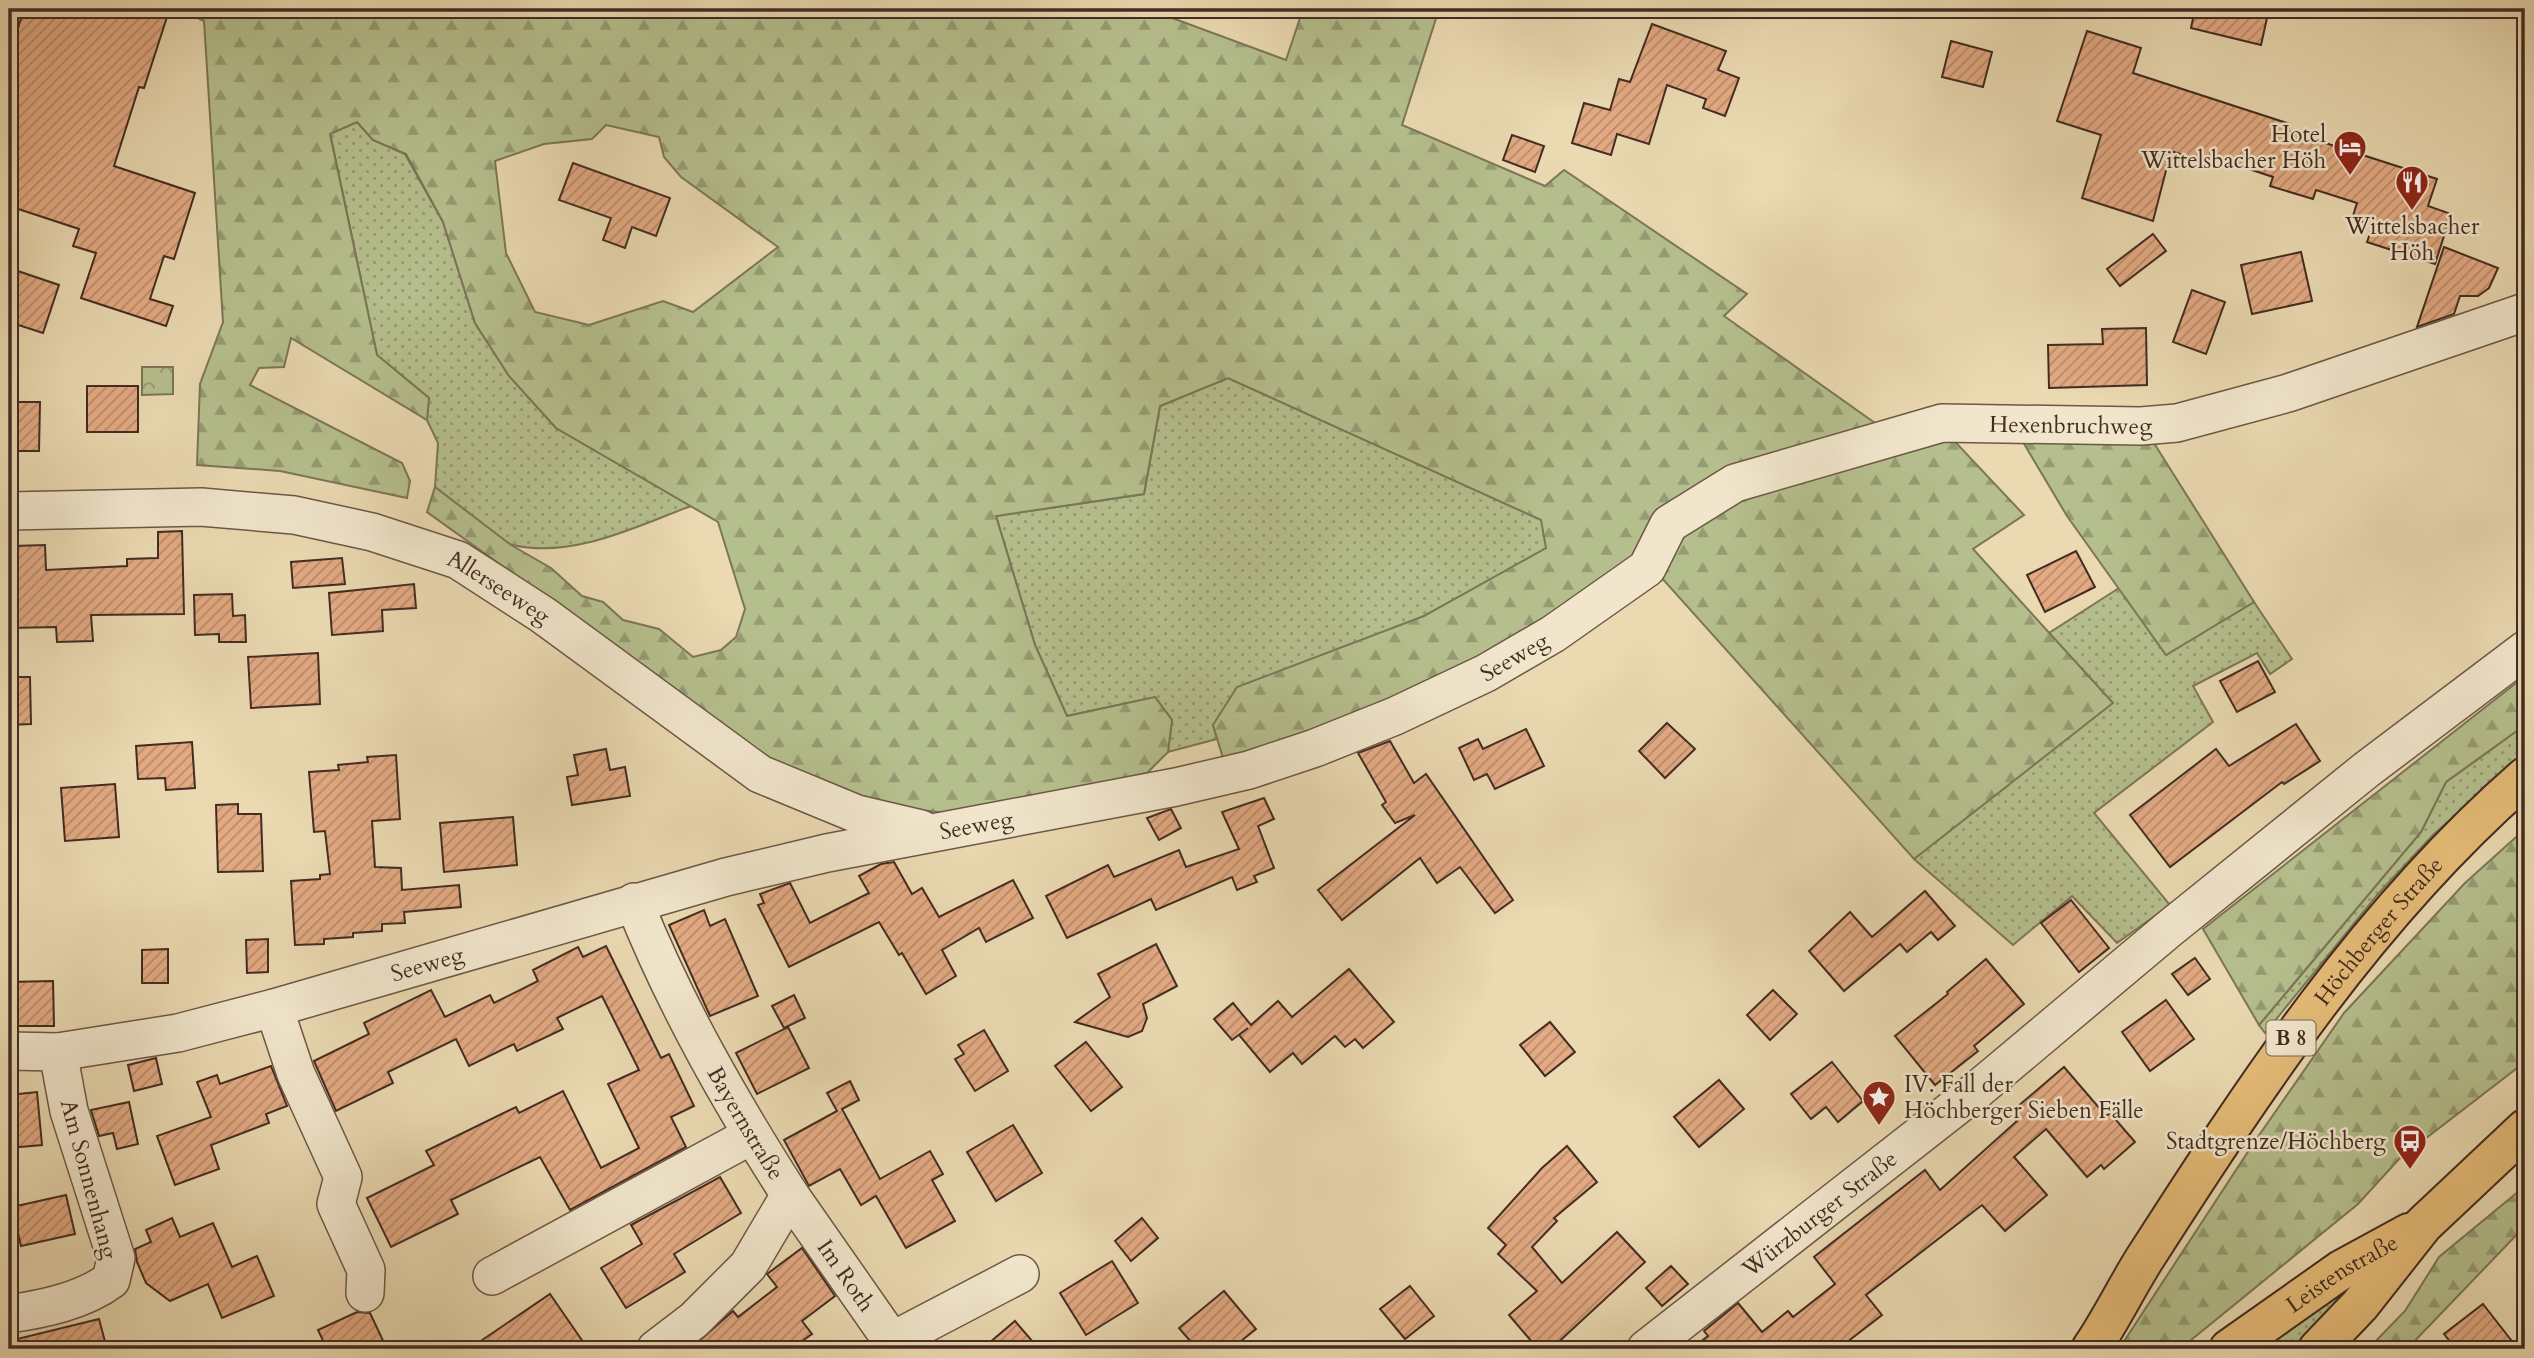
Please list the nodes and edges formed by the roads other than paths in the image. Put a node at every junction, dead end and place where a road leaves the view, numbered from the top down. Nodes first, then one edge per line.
1 (2525, 312) edge
2 (9, 511) edge
3 (1647, 568) joint
4 (2525, 650) edge
5 (2525, 777) edge
6 (932, 832) junction
7 (634, 902) junction
8 (274, 1008) junction
9 (9, 1051) edge
10 (58, 1052) junction
11 (2525, 1129) edge
12 (752, 1135) junction
13 (790, 1195) junction
14 (2423, 1225) junction
15 (1020, 1274) dead end
16 (492, 1276) dead end
17 (365, 1293) dead end
18 (9, 1314) edge
19 (2096, 1341) edge
20 (656, 1349) edge
21 (1646, 1349) edge
22 (2229, 1349) edge
23 (2318, 1349) edge

1 - 3 street, Hexenbruchweg
2 - 6 street, Allerseeweg
3 - 6 street, Seeweg
4 - 21 street, Würzburger Straße
5 - 19 main road, Höchberger Straße / B 8
6 - 7 street, Seeweg
7 - 8 street, Seeweg
7 - 12 street, Bayernstraße
8 - 10 street, Seeweg
8 - 17 street
9 - 10 street, Seeweg
10 - 18 street, Am Sonnenhang
11 - 14 main road, Leistenstraße
12 - 13 street, Bayernstraße
12 - 16 street
13 - 15 street, Im Roth
13 - 20 street, Bayernstraße
14 - 22 main road, Leistenstraße
14 - 23 main road, Leistenstraße

